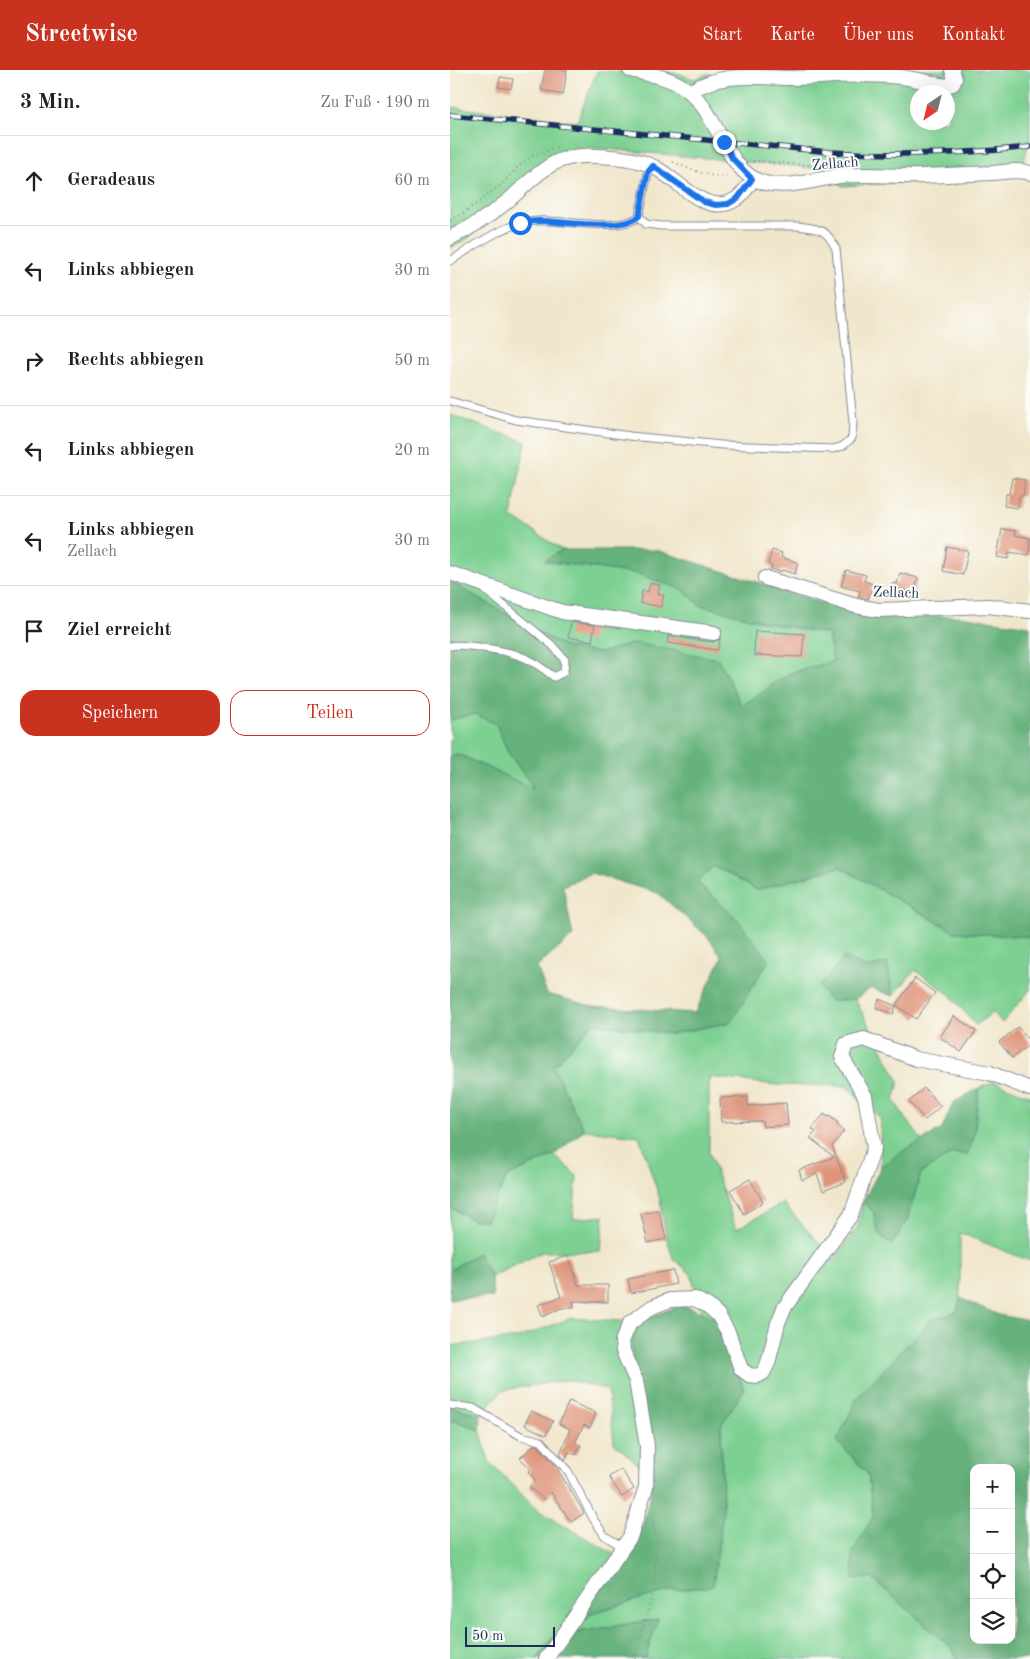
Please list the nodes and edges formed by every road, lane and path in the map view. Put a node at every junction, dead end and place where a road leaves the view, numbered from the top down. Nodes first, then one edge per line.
1 (630, 70) edge
2 (952, 70) edge
3 (690, 92) junction
4 (653, 166) junction
5 (1028, 171) edge
6 (752, 179) junction
7 (639, 216) junction
8 (450, 238) edge
9 (450, 260) edge
10 (450, 400) edge
11 (450, 573) edge
12 (766, 578) dead end
13 (480, 585) junction
14 (1030, 611) edge
15 (714, 633) dead end
16 (450, 646) edge
17 (1030, 1089) edge
18 (450, 1405) edge
19 (651, 1512) dead end
20 (623, 1547) junction
21 (546, 1659) edge
22 (635, 1659) edge

1 - 3 street
2 - 3 street
3 - 6 street
4 - 6 street
4 - 7 lane
4 - 8 street
5 - 6 street, Zellach
7 - 9 lane
7 - 10 lane
11 - 13 street
12 - 14 street, Zellach
13 - 15 street
13 - 16 lane
17 - 20 street
18 - 20 lane
19 - 22 path
20 - 21 street

